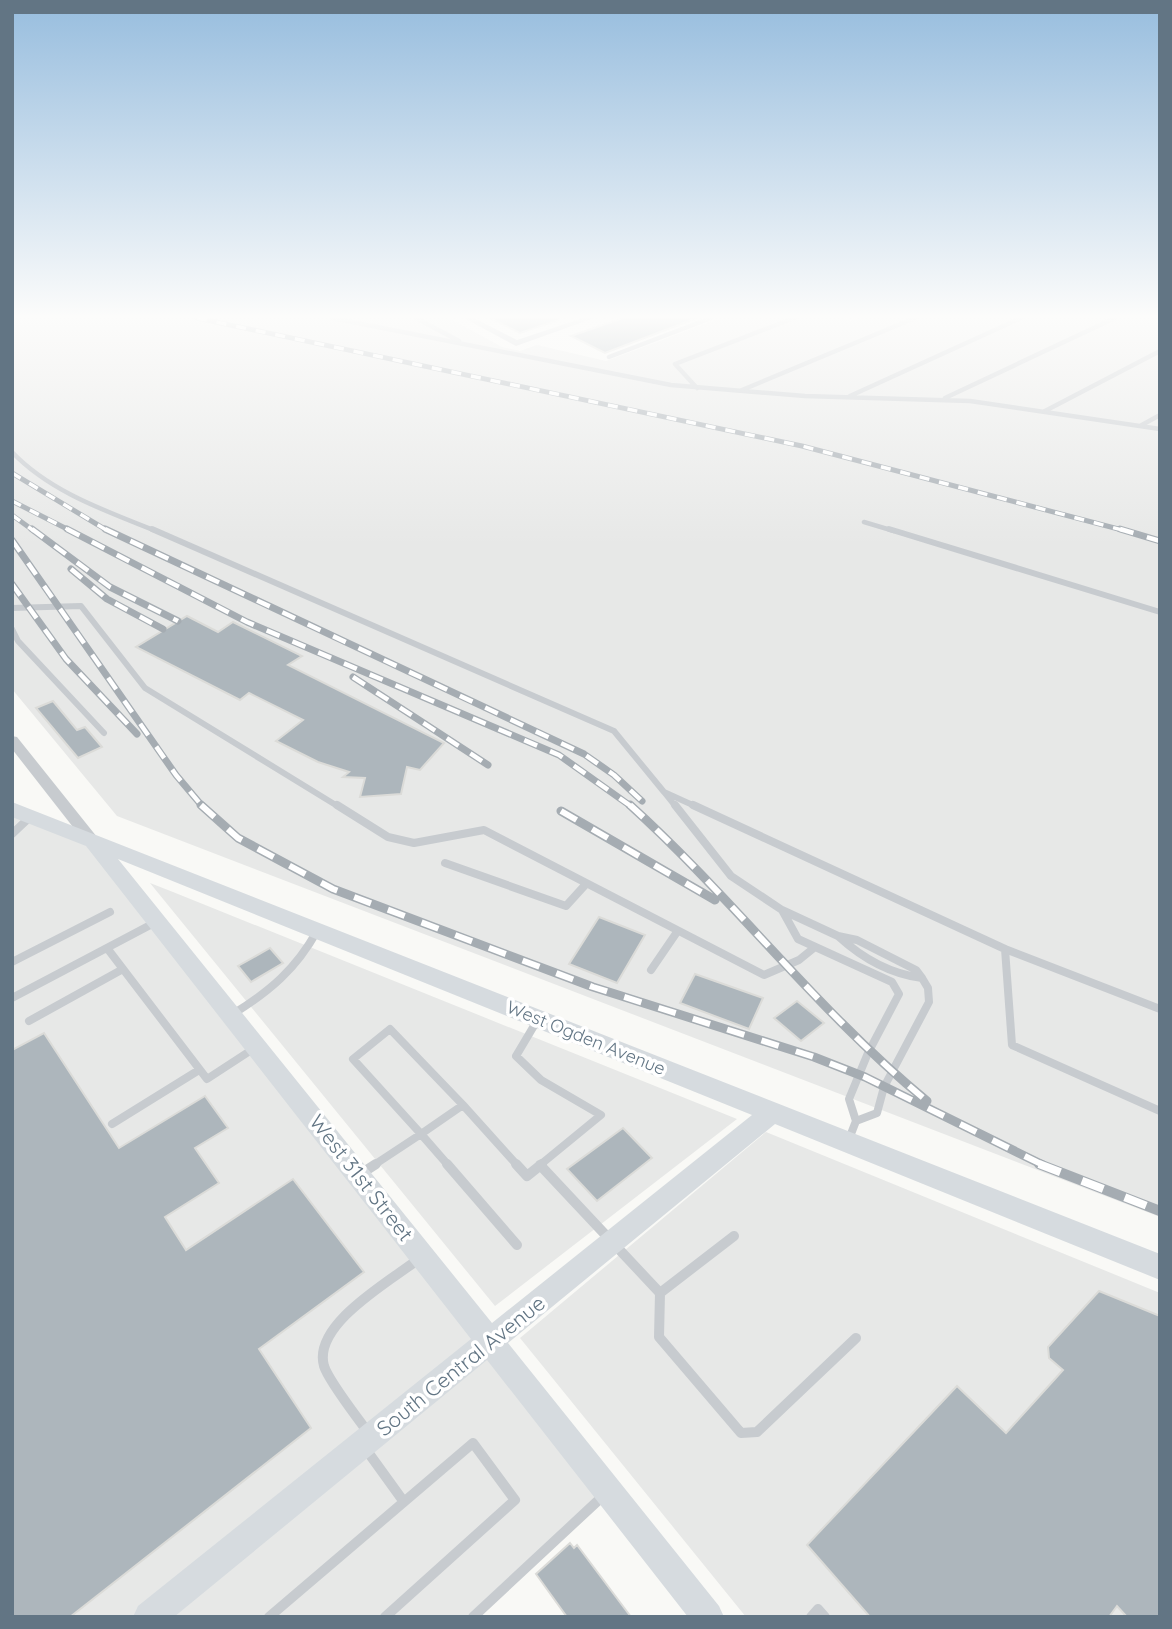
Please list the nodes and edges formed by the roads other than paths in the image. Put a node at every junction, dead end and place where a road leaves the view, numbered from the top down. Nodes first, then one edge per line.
1 (774, 394) edge
2 (855, 394) edge
3 (954, 394) edge
4 (1078, 394) edge
5 (846, 398) junction
6 (941, 400) junction
7 (1045, 411) junction
8 (1160, 415) edge
9 (1140, 426) junction
10 (1160, 429) edge
11 (12, 452) edge
12 (864, 522) dead end
13 (12, 608) edge
14 (1160, 612) edge
15 (12, 629) edge
16 (104, 733) dead end
17 (12, 740) edge
18 (664, 792) junction
19 (21, 813) edge
20 (12, 834) edge
21 (92, 841) junction
22 (445, 863) dead end
23 (586, 884) junction
24 (782, 910) junction
25 (110, 912) dead end
26 (157, 922) junction
27 (317, 930) junction
28 (677, 932) junction
29 (815, 947) junction
30 (107, 948) junction
31 (1004, 949) junction
32 (12, 962) edge
33 (123, 970) junction
34 (651, 970) dead end
35 (12, 998) edge
36 (1160, 1009) edge
37 (232, 1014) junction
38 (539, 1019) junction
39 (29, 1021) dead end
40 (257, 1047) junction
41 (199, 1070) junction
42 (463, 1104) junction
43 (1160, 1111) edge
44 (772, 1113) junction
45 (856, 1121) junction
46 (112, 1124) dead end
47 (421, 1134) junction
48 (847, 1143) junction
49 (540, 1165) junction
50 (359, 1175) junction
51 (734, 1236) dead end
52 (613, 1242) junction
53 (516, 1245) dead end
54 (423, 1256) junction
55 (1160, 1267) edge
56 (660, 1293) junction
57 (856, 1338) dead end
58 (491, 1342) junction
59 (367, 1441) junction
60 (609, 1491) junction
61 (404, 1502) junction
62 (149, 1617) edge
63 (269, 1617) edge
64 (385, 1617) edge
65 (473, 1617) edge
66 (708, 1617) edge
67 (811, 1617) edge
68 (825, 1617) edge

1 - 5 lane
2 - 5 lane
3 - 6 lane
4 - 7 lane
5 - 6 lane
6 - 7 lane
7 - 9 lane
8 - 9 lane
9 - 10 lane
11 - 18 lane
12 - 14 lane
13 - 23 lane
15 - 16 lane
17 - 21 street, West 31st Street
18 - 24 lane
18 - 31 lane
19 - 20 lane
19 - 21 main road, West Ogden Avenue
21 - 26 main road, West 31st Street
21 - 27 main road, West Ogden Avenue
22 - 23 lane
23 - 28 lane
24 - 29 lane
24 - 45 lane
25 - 32 lane
26 - 30 lane
26 - 37 main road, West 31st Street
27 - 37 lane
27 - 38 main road, West Ogden Avenue
28 - 29 lane
28 - 34 lane
29 - 45 lane
30 - 33 lane
30 - 35 lane
31 - 36 lane
31 - 43 lane
33 - 39 lane
33 - 41 lane
37 - 40 main road, West 31st Street
38 - 44 main road, West Ogden Avenue
38 - 49 lane
40 - 41 lane
40 - 50 main road, West 31st Street
41 - 46 lane
42 - 47 lane
42 - 47 lane
42 - 49 lane
44 - 48 main road, West Ogden Avenue
44 - 52 main road, South Central Avenue
45 - 48 lane
47 - 50 lane
47 - 53 lane
48 - 55 main road, West Ogden Avenue
49 - 52 lane
50 - 54 main road, West 31st Street
51 - 56 lane
52 - 56 lane
52 - 58 main road, South Central Avenue
54 - 58 main road, West 31st Street
54 - 59 lane
56 - 57 lane
58 - 59 main road, South Central Avenue
58 - 60 main road, West 31st Street
59 - 61 lane
59 - 62 main road, South Central Avenue
60 - 65 lane
60 - 66 main road, West 31st Street
61 - 63 lane
61 - 64 lane
67 - 68 lane

